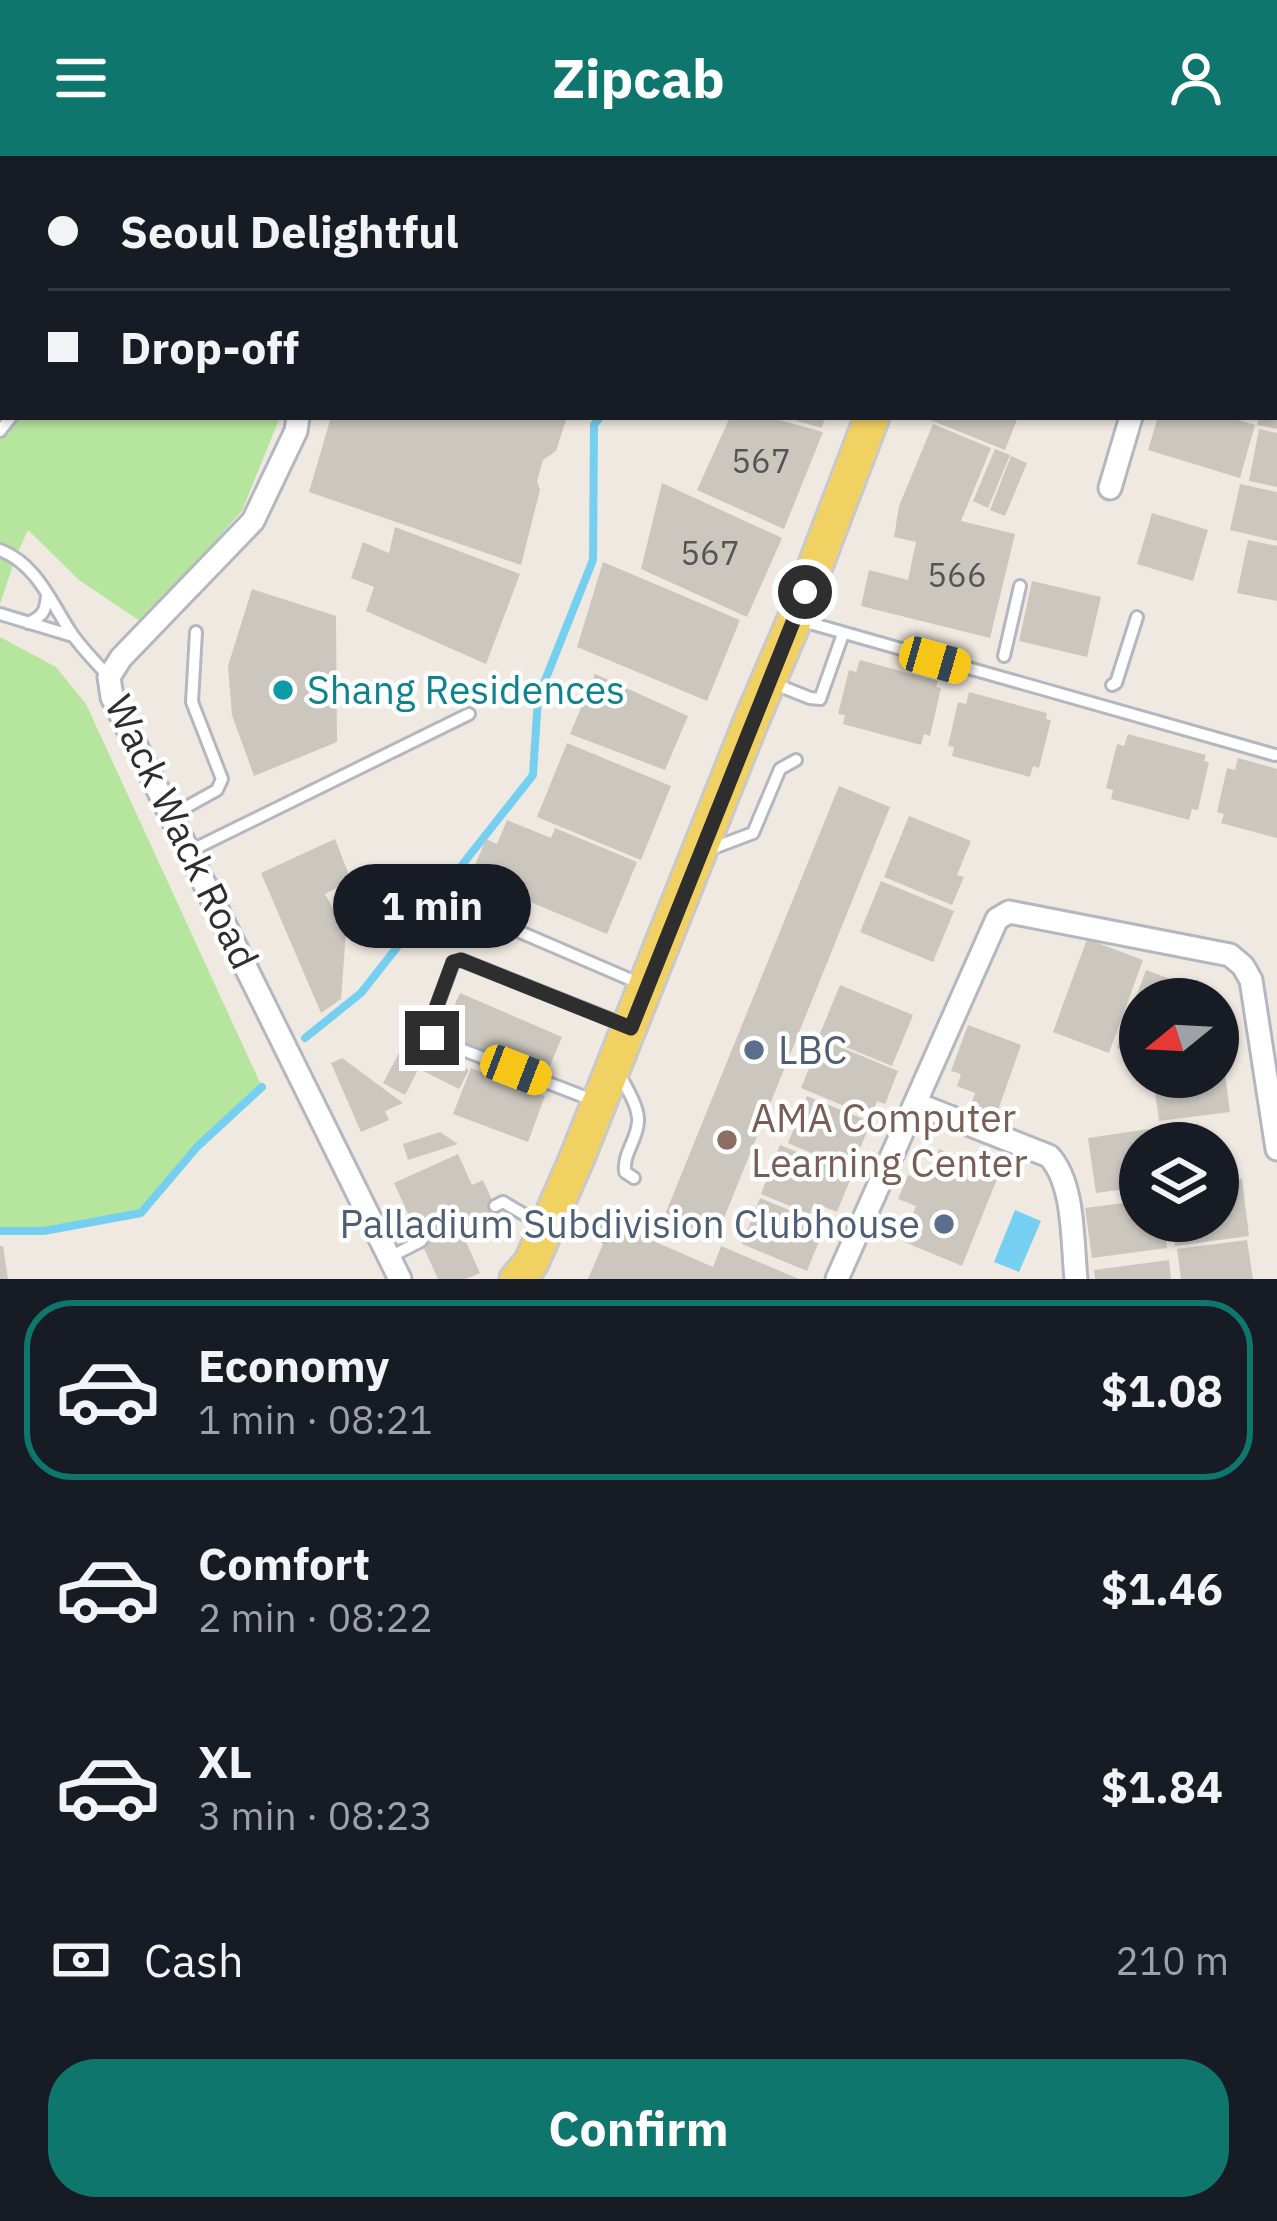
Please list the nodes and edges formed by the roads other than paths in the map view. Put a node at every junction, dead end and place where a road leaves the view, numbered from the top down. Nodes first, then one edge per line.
1 (298, 420) edge
2 (871, 420) edge
3 (1130, 420) edge
4 (1110, 488) dead end
5 (0, 550) edge
6 (1020, 586) dead end
7 (47, 594) junction
8 (0, 614) edge
9 (1137, 617) dead end
10 (795, 619) junction
11 (28, 623) junction
12 (196, 632) dead end
13 (844, 634) junction
14 (74, 636) junction
15 (1004, 656) dead end
16 (109, 677) junction
17 (769, 681) junction
18 (1112, 685) dead end
19 (469, 714) dead end
20 (1275, 755) edge
21 (796, 760) dead end
22 (172, 815) junction
23 (190, 851) junction
24 (700, 854) junction
25 (483, 916) dead end
26 (646, 987) junction
27 (631, 1028) junction
28 (615, 1065) junction
29 (600, 1102) junction
30 (917, 1103) junction
31 (1277, 1149) edge
32 (634, 1178) dead end
33 (495, 1206) dead end
34 (550, 1220) junction
35 (606, 1236) dead end
36 (421, 1241) dead end
37 (390, 1257) junction
38 (527, 1274) edge
39 (400, 1279) edge
40 (837, 1279) edge
41 (1076, 1279) edge

1 - 16 street, Wack Wack Road
2 - 10 main road
3 - 4 street
5 - 7 lane
6 - 15 lane
7 - 11 lane
7 - 14 lane
8 - 11 lane
9 - 18 lane
10 - 13 lane
10 - 17 main road
11 - 14 lane
12 - 22 lane
13 - 17 lane
13 - 20 lane
14 - 16 lane
16 - 22 street, Wack Wack Road
17 - 24 main road
19 - 23 lane
21 - 24 lane
22 - 23 street, Wack Wack Road
23 - 37 street, Wack Wack Road
24 - 26 main road
25 - 26 lane
26 - 27 main road
27 - 28 main road
27 - 29 lane
28 - 29 main road
28 - 32 lane
29 - 34 main road
30 - 31 street
30 - 40 street
30 - 41 street
33 - 34 lane
34 - 35 lane
34 - 38 main road
36 - 37 lane
37 - 39 street, Wack Wack Road

